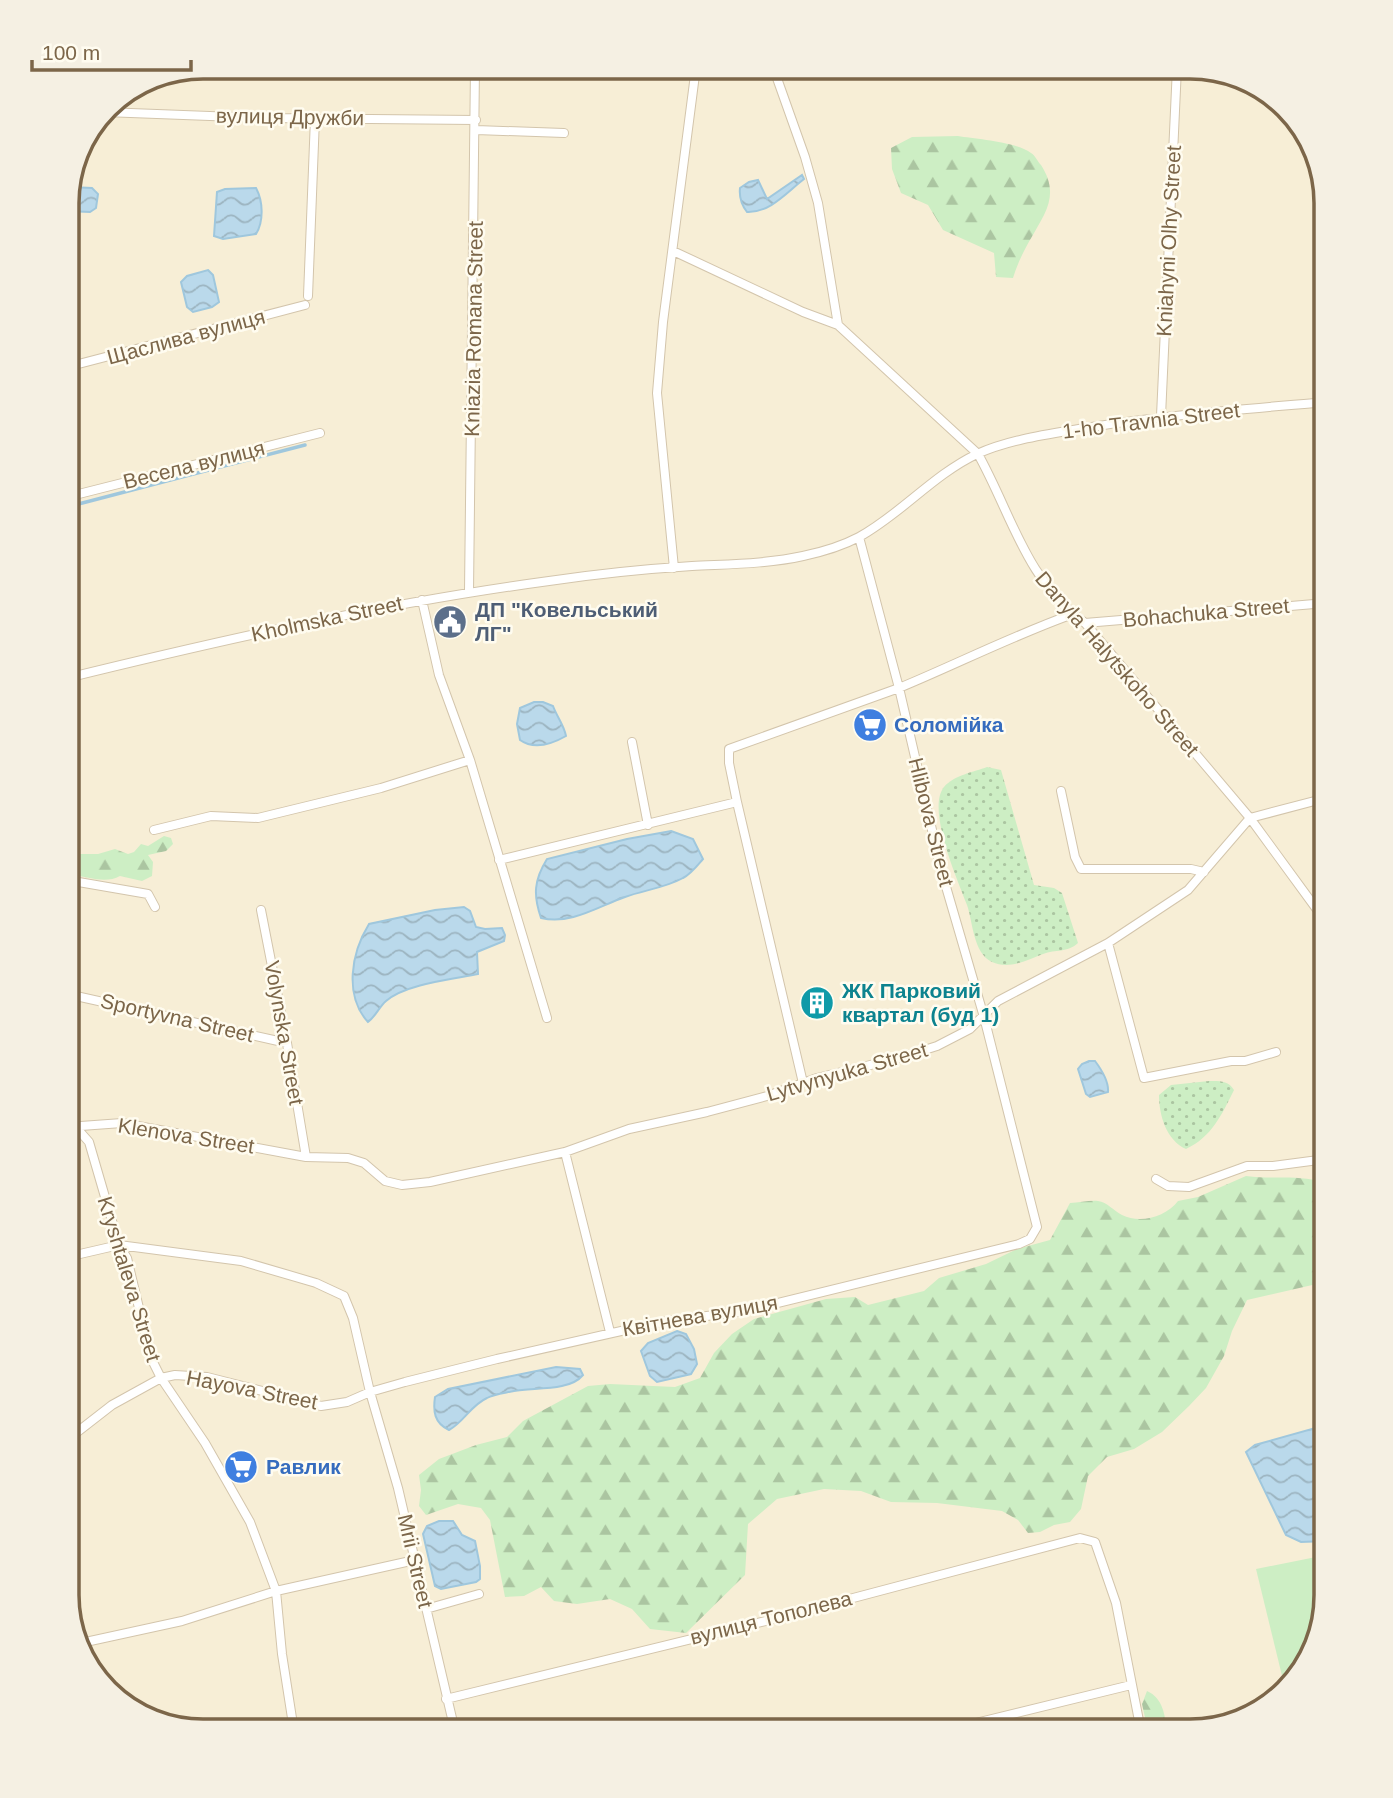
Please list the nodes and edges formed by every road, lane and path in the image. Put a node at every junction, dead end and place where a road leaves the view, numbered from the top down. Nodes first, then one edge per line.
1 (475, 79) edge
2 (694, 79) edge
3 (777, 79) edge
4 (1176, 79) edge
5 (118, 112) edge
6 (316, 118) junction
7 (476, 120) junction
8 (476, 130) junction
9 (564, 133) dead end
10 (673, 251) junction
11 (308, 296) dead end
12 (305, 305) dead end
13 (838, 325) junction
14 (79, 364) edge
15 (1314, 403) edge
16 (1161, 416) junction
17 (320, 433) dead end
18 (978, 454) junction
19 (79, 494) edge
20 (859, 537) junction
21 (674, 568) junction
22 (470, 591) junction
23 (422, 600) junction
24 (1314, 604) edge
25 (1073, 614) junction
26 (1085, 623) junction
27 (79, 675) edge
28 (899, 688) junction
29 (632, 742) dead end
30 (470, 760) junction
31 (1061, 790) dead end
32 (1314, 801) edge
33 (737, 802) junction
34 (1250, 818) junction
35 (648, 825) junction
36 (154, 830) dead end
37 (499, 860) junction
38 (1204, 872) junction
39 (79, 882) edge
40 (1314, 906) edge
41 (155, 908) dead end
42 (261, 910) dead end
43 (1108, 943) junction
44 (79, 997) edge
45 (984, 1017) junction
46 (547, 1018) dead end
47 (287, 1043) junction
48 (1276, 1052) dead end
49 (803, 1083) junction
50 (79, 1125) edge
51 (79, 1134) edge
52 (565, 1153) junction
53 (306, 1157) junction
54 (1314, 1161) edge
55 (1156, 1179) dead end
56 (1030, 1239) joint
57 (118, 1245) junction
58 (79, 1254) edge
59 (610, 1332) junction
60 (161, 1378) junction
61 (370, 1392) junction
62 (79, 1430) edge
63 (415, 1560) junction
64 (276, 1591) junction
65 (479, 1594) dead end
66 (426, 1609) junction
67 (88, 1642) edge
68 (1131, 1685) junction
69 (446, 1699) junction
70 (292, 1719) edge
71 (452, 1719) edge
72 (992, 1719) edge
73 (1138, 1719) edge

1 - 7 street, Kniazia Romana Street
2 - 10 street
3 - 13 street
4 - 16 street, Kniahyni Olhy Street
5 - 6 street, вулиця Дружби
6 - 7 street, вулиця Дружби
6 - 11 street
7 - 8 street, Kniazia Romana Street
8 - 9 street
8 - 22 street, Kniazia Romana Street
10 - 13 street
10 - 21 street
12 - 14 street, Щаслива вулиця
13 - 18 street, Danyla Halytskoho Street
15 - 16 street, 1-ho Travnia Street
16 - 18 street, 1-ho Travnia Street
17 - 19 street, Весела вулиця
18 - 20 street, Kholmska Street
18 - 25 street, Danyla Halytskoho Street
20 - 21 street, Kholmska Street
20 - 28 street, Hlibova Street
21 - 22 street, Kholmska Street
22 - 23 street, Kholmska Street
23 - 27 street, Kholmska Street
23 - 30 street
24 - 26 street, Bohachuka Street
25 - 26 street, Danyla Halytskoho Street
25 - 28 street
26 - 34 street, Danyla Halytskoho Street
28 - 33 street
28 - 45 street, Hlibova Street
29 - 35 street
30 - 36 street
30 - 37 street
31 - 38 street
32 - 34 street
33 - 35 street
33 - 49 street
34 - 38 street, Lytvynyuka Street
34 - 40 street, Danyla Halytskoho Street
35 - 37 street
37 - 46 street
38 - 43 street, Lytvynyuka Street
39 - 41 street
42 - 47 street, Volynska Street
43 - 45 street, Lytvynyuka Street
43 - 48 street
44 - 47 street, Sportyvna Street
45 - 49 street, Lytvynyuka Street
45 - 56 street, Hlibova Street
47 - 53 street, Volynska Street
49 - 52 street, Lytvynyuka Street
50 - 53 street, Klenova Street
51 - 57 street, Kryshtaleva Street
52 - 53 street, Lytvynyuka Street
52 - 59 street
54 - 55 street
56 - 59 street, Квітнева вулиця
57 - 58 street
57 - 60 street, Kryshtaleva Street
57 - 61 street, Mrii Street
59 - 61 street, Квітнева вулиця
60 - 61 street, Hayova Street
60 - 62 street, Hayova Street
60 - 64 street, Kryshtaleva Street
61 - 63 street, Mrii Street
63 - 64 street
63 - 66 street, Mrii Street
64 - 67 street
64 - 70 street, Kryshtaleva Street
65 - 66 street
66 - 69 street, Mrii Street
68 - 69 street, вулиця Тополева
68 - 72 street
68 - 73 street
69 - 71 street, Mrii Street

